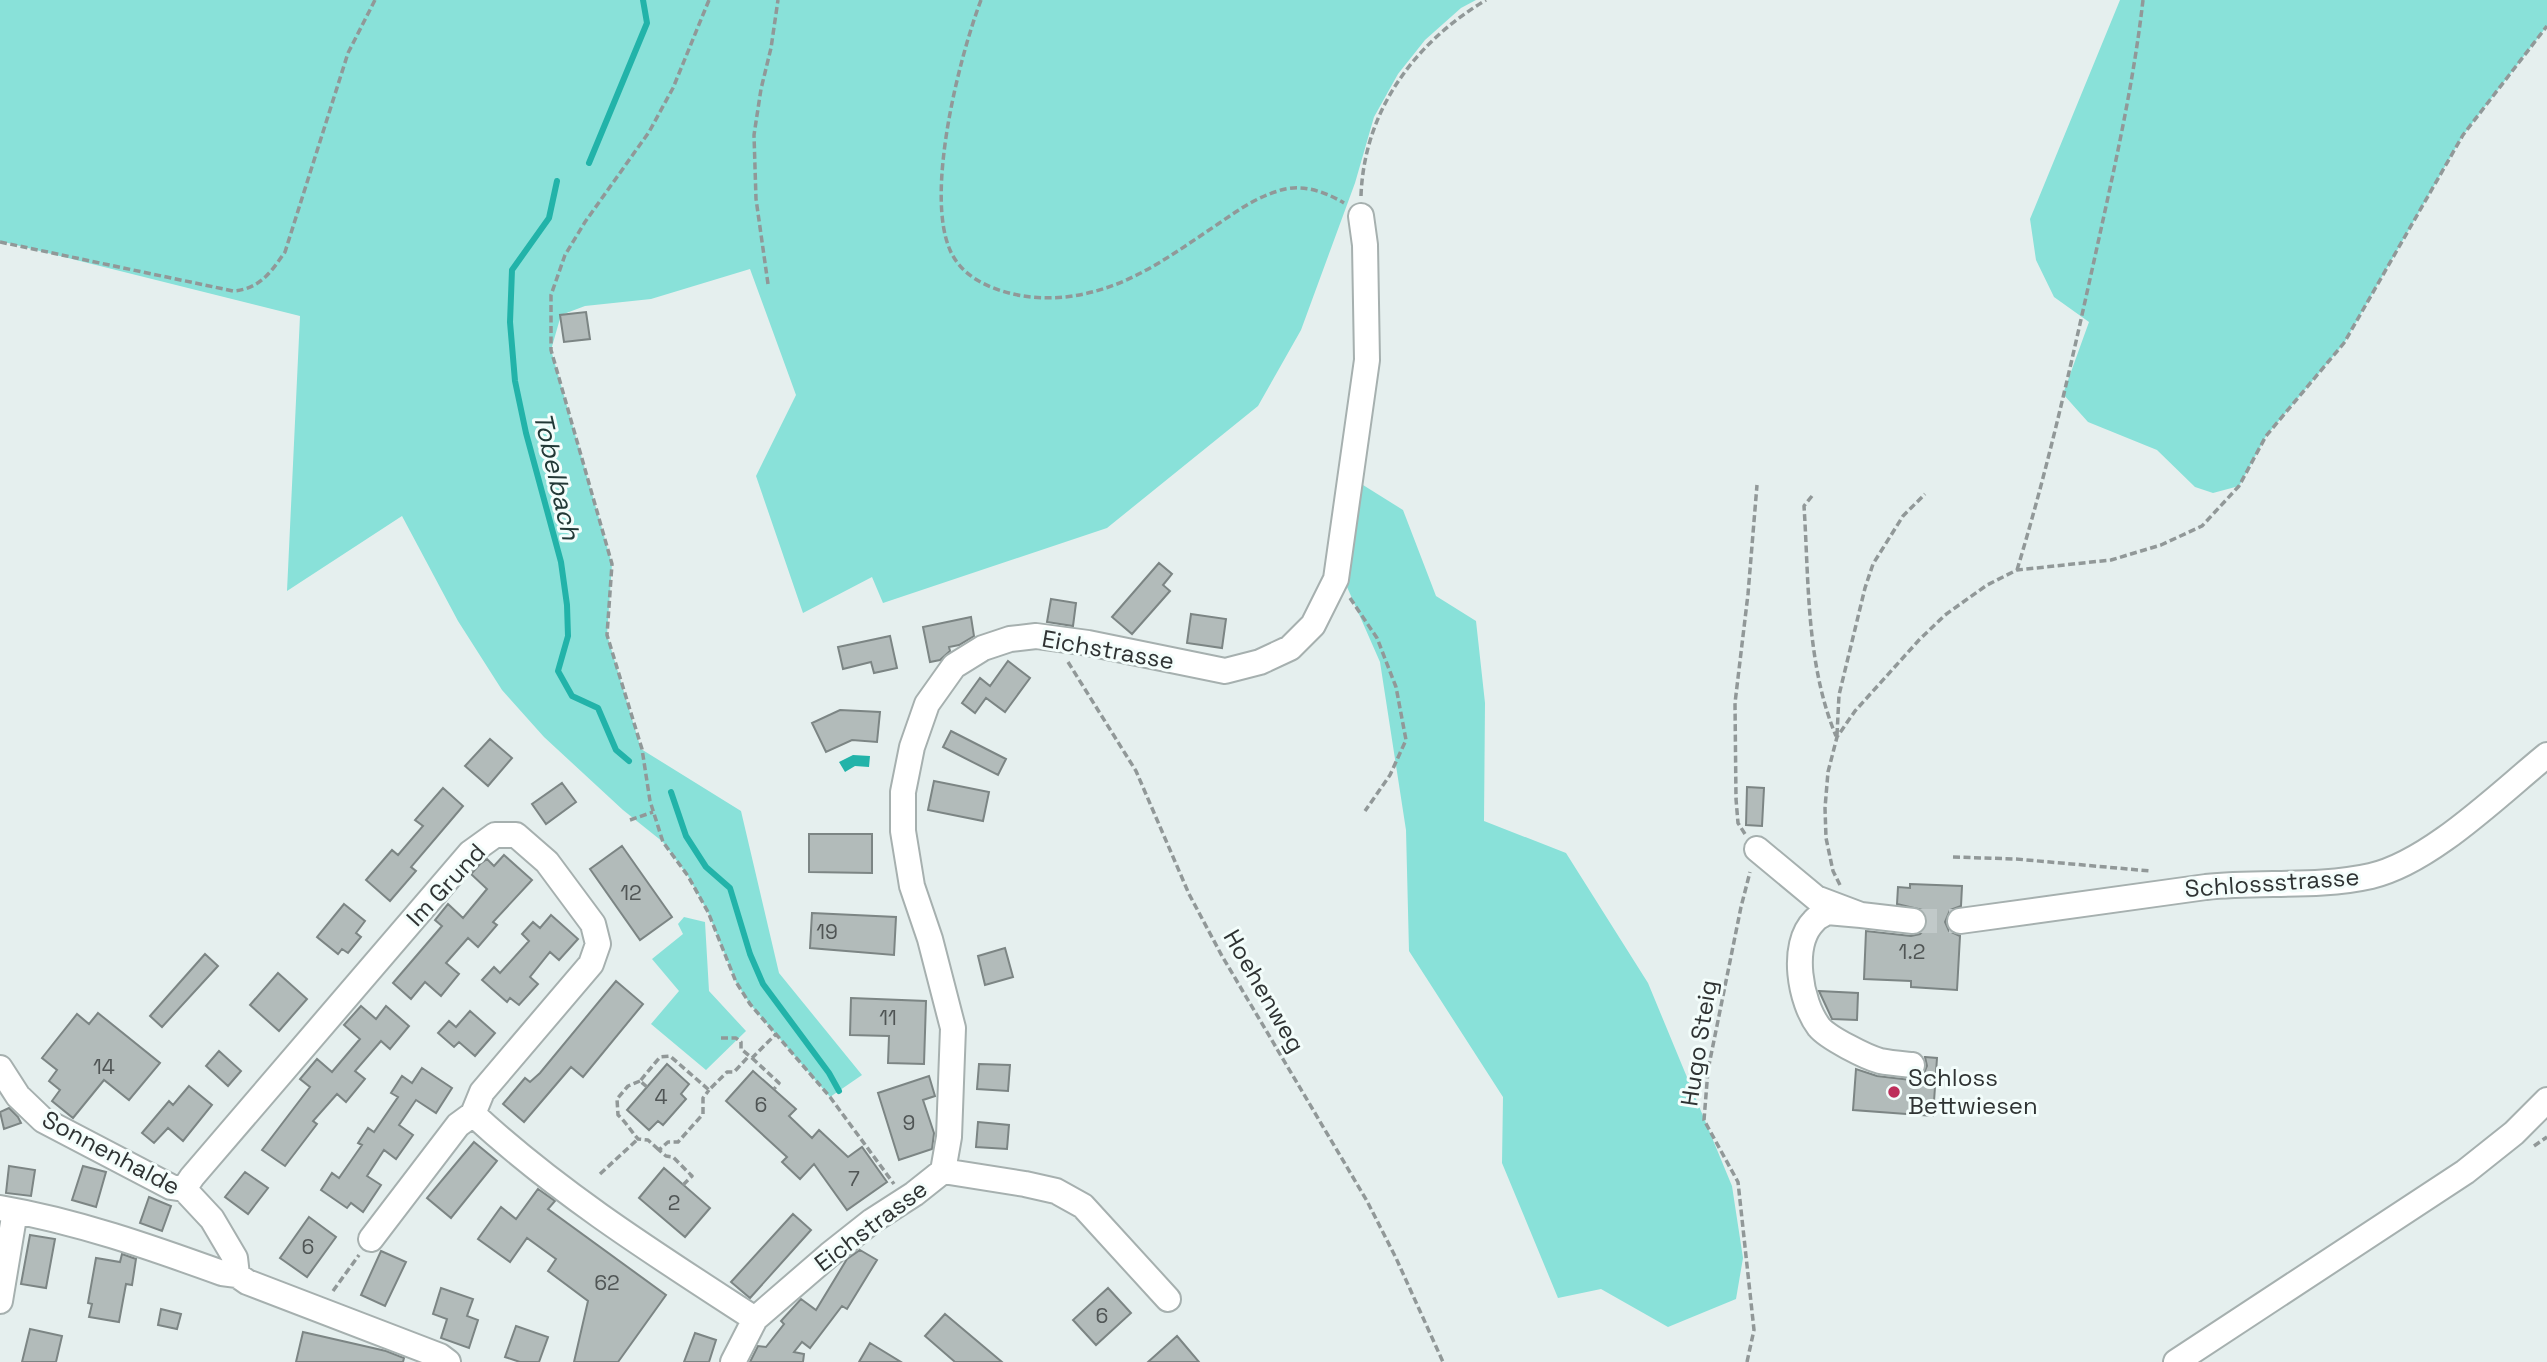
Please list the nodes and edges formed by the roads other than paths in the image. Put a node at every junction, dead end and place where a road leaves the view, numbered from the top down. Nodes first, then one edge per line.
1 (1361, 216) road end
2 (2547, 755) edge
3 (1757, 849) road end
4 (1861, 915) junction
5 (1913, 921) tunnel mouth
6 (1960, 921) tunnel mouth
7 (1912, 1065) dead end
8 (0, 1068) edge
9 (2547, 1100) edge
10 (473, 1114) junction
11 (943, 1171) junction
12 (184, 1189) junction
13 (7, 1210) edge
14 (371, 1239) road end
15 (237, 1275) junction
16 (1168, 1299) dead end
17 (0, 1301) edge
18 (755, 1319) junction
19 (448, 1362) edge
20 (733, 1362) edge
21 (2176, 1362) edge

1 - 11 street, Eichstrasse
2 - 6 street, Schlossstrasse
3 - 4 street
4 - 5 street
4 - 7 street
8 - 12 street, Sonnenhalde
9 - 21 street
10 - 12 street, Im Grund
10 - 14 street, Im Grund
10 - 18 street
11 - 16 street
11 - 18 street, Eichstrasse
12 - 15 street, Sonnenhalde
13 - 15 street
13 - 17 street
15 - 19 street
18 - 20 street, Eichstrasse

